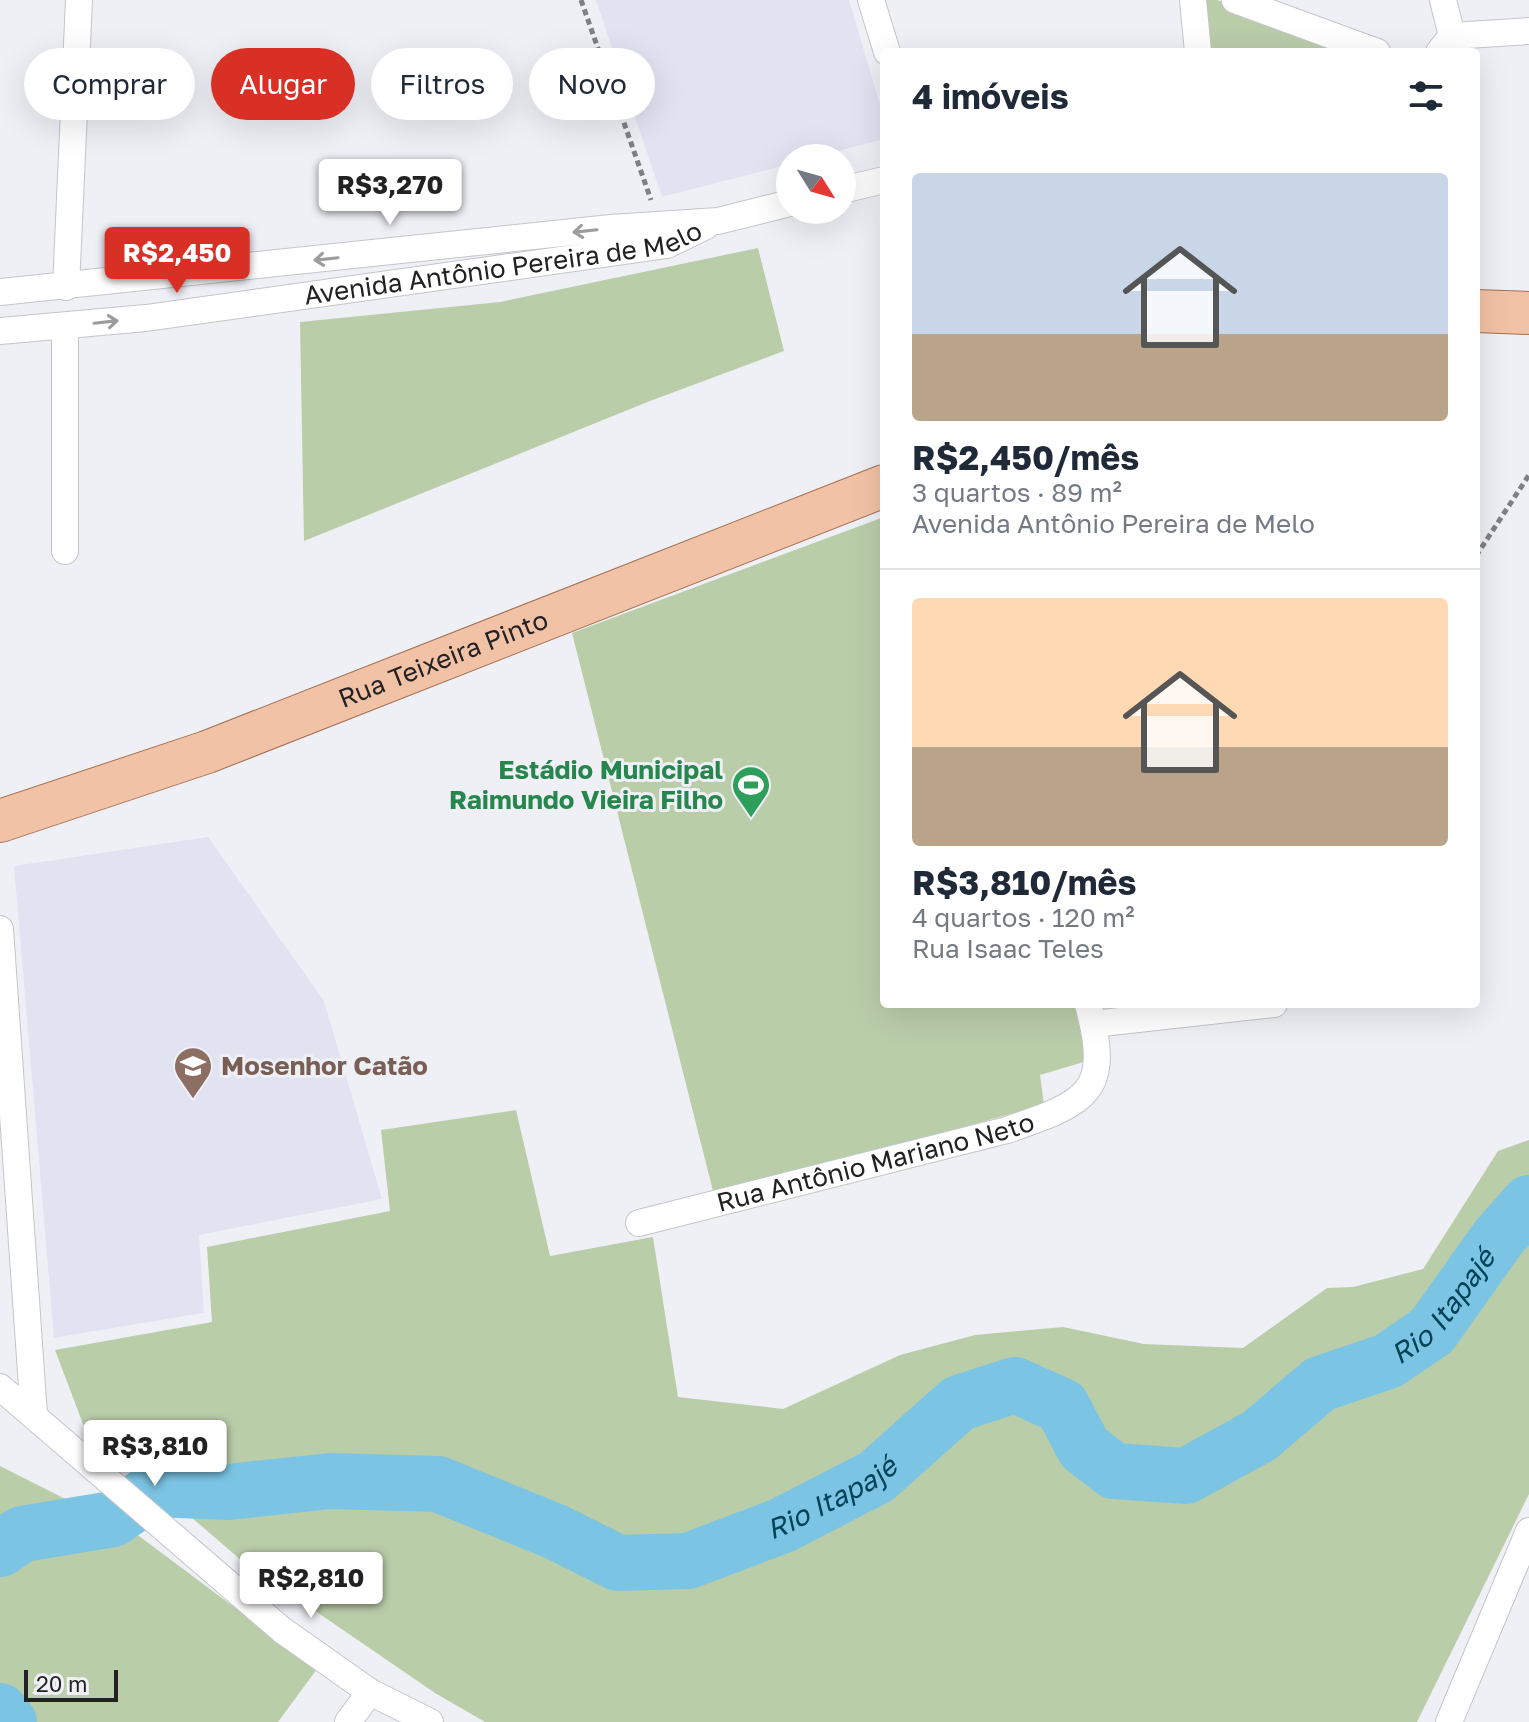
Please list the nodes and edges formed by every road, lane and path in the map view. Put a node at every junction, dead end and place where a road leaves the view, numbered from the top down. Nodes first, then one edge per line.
1 (79, 0) edge
2 (581, 0) edge
3 (871, 0) edge
4 (1193, 0) edge
5 (1235, 0) edge
6 (1443, 0) edge
7 (1529, 31) edge
8 (1445, 44) edge
9 (886, 48) edge
10 (1198, 48) edge
11 (1366, 48) edge
12 (880, 181) edge
13 (856, 187) edge
14 (776, 206) edge
15 (718, 221) junction
16 (660, 224) junction
17 (142, 278) junction
18 (66, 287) junction
19 (1, 295) edge
20 (1480, 311) edge
21 (1529, 313) edge
22 (146, 318) junction
23 (65, 326) junction
24 (1, 328) edge
25 (1529, 475) edge
26 (880, 488) edge
27 (1480, 550) edge
28 (65, 551) dead end
29 (0, 821) edge
30 (0, 929) edge
31 (1267, 1008) edge
32 (1091, 1014) edge
33 (639, 1223) dead end
34 (0, 1387) edge
35 (34, 1415) junction
36 (1529, 1531) edge
37 (370, 1692) junction
38 (348, 1722) edge
39 (430, 1722) edge
40 (1449, 1722) edge

1 - 18 street
2 - 16 path
3 - 9 street
4 - 10 street
5 - 11 street
6 - 8 street
7 - 8 street
12 - 13 street
14 - 15 street, Avenida Antônio Pereira de Melo
15 - 16 street, Avenida Antônio Pereira de Melo
15 - 22 street, Avenida Antônio Pereira de Melo
16 -> 17 street, Avenida Antônio Pereira de Melo
17 - 18 street, Avenida Antônio Pereira de Melo
17 - 22 street
18 - 19 street, Avenida Antônio Pereira de Melo
20 - 21 main road
23 -> 22 street, Avenida Antônio Pereira de Melo
23 - 24 street, Avenida Antônio Pereira de Melo
23 - 28 street
25 - 27 path
26 - 29 main road, Rua Teixeira Pinto
30 - 35 street
31 - 32 street
32 - 33 street, Rua Antônio Mariano Neto
34 - 35 street
35 - 37 street
36 - 40 street
37 - 38 street
37 - 39 street

